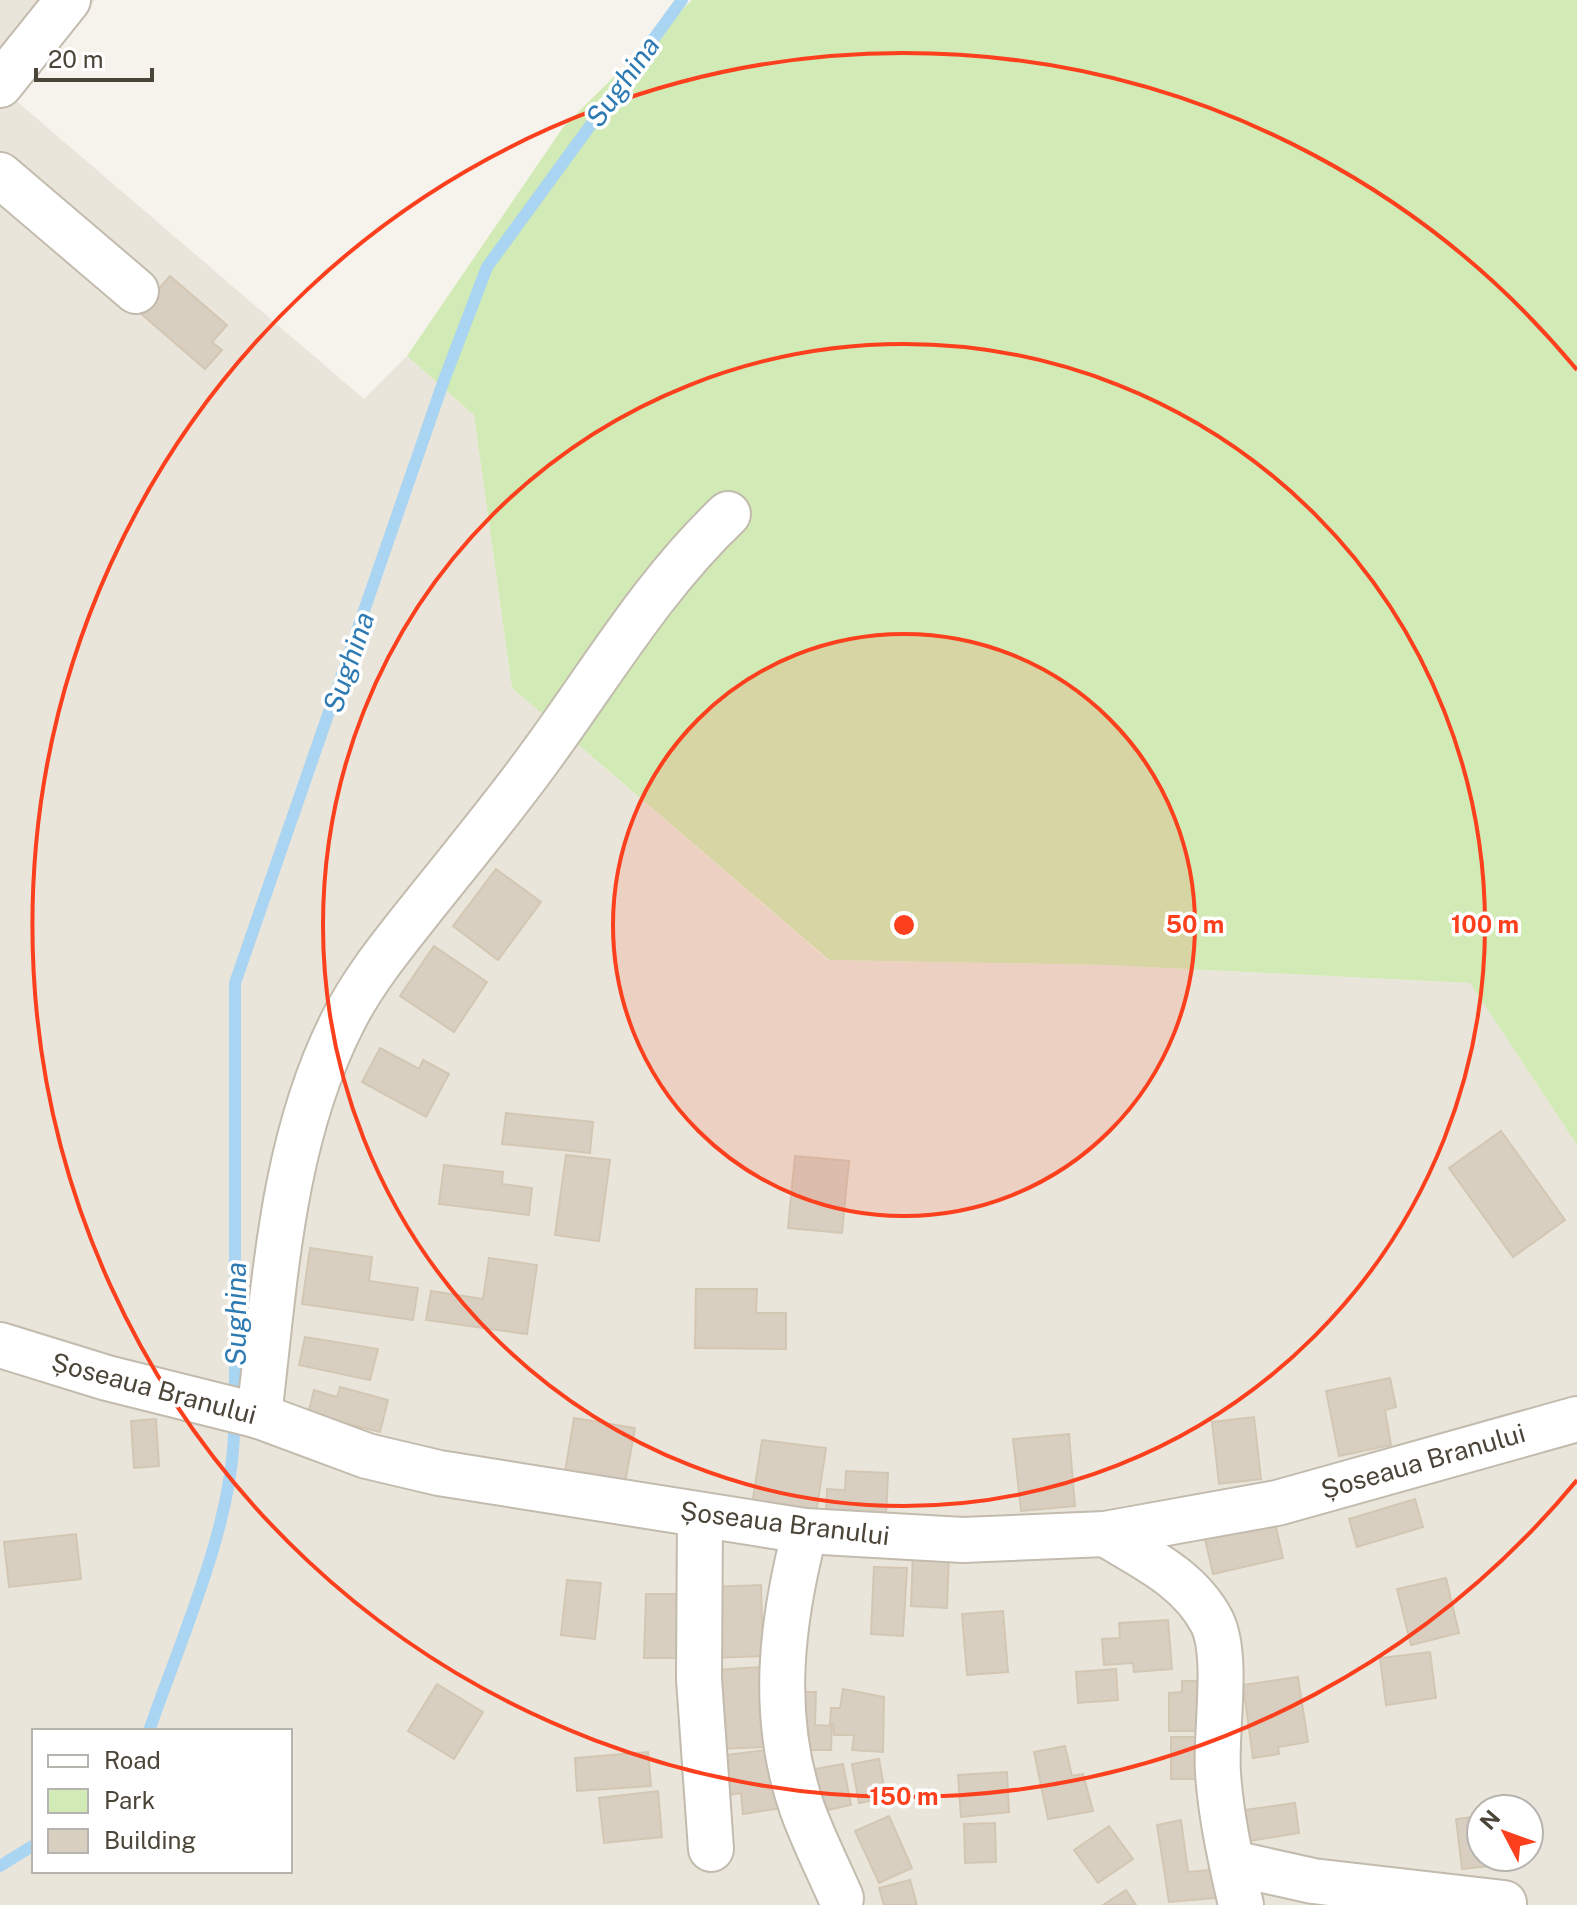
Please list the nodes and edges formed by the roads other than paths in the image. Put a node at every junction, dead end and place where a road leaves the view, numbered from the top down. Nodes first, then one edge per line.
1 (68, 0) edge
2 (0, 85) edge
3 (0, 175) edge
4 (136, 291) dead end
5 (728, 514) dead end
6 (0, 1345) edge
7 (259, 1416) junction
8 (1577, 1419) edge
9 (700, 1515) junction
10 (805, 1531) junction
11 (1105, 1534) junction
12 (711, 1849) dead end
13 (1236, 1884) edge
14 (841, 1898) dead end
15 (1504, 1903) dead end

1 - 2 street
3 - 4 street
5 - 7 street
6 - 7 street, Șoseaua Branului
7 - 9 street, Șoseaua Branului
8 - 11 street, Șoseaua Branului
9 - 10 street, Șoseaua Branului
9 - 12 street
10 - 11 street, Șoseaua Branului
10 - 14 street
11 - 13 street
13 - 15 street

